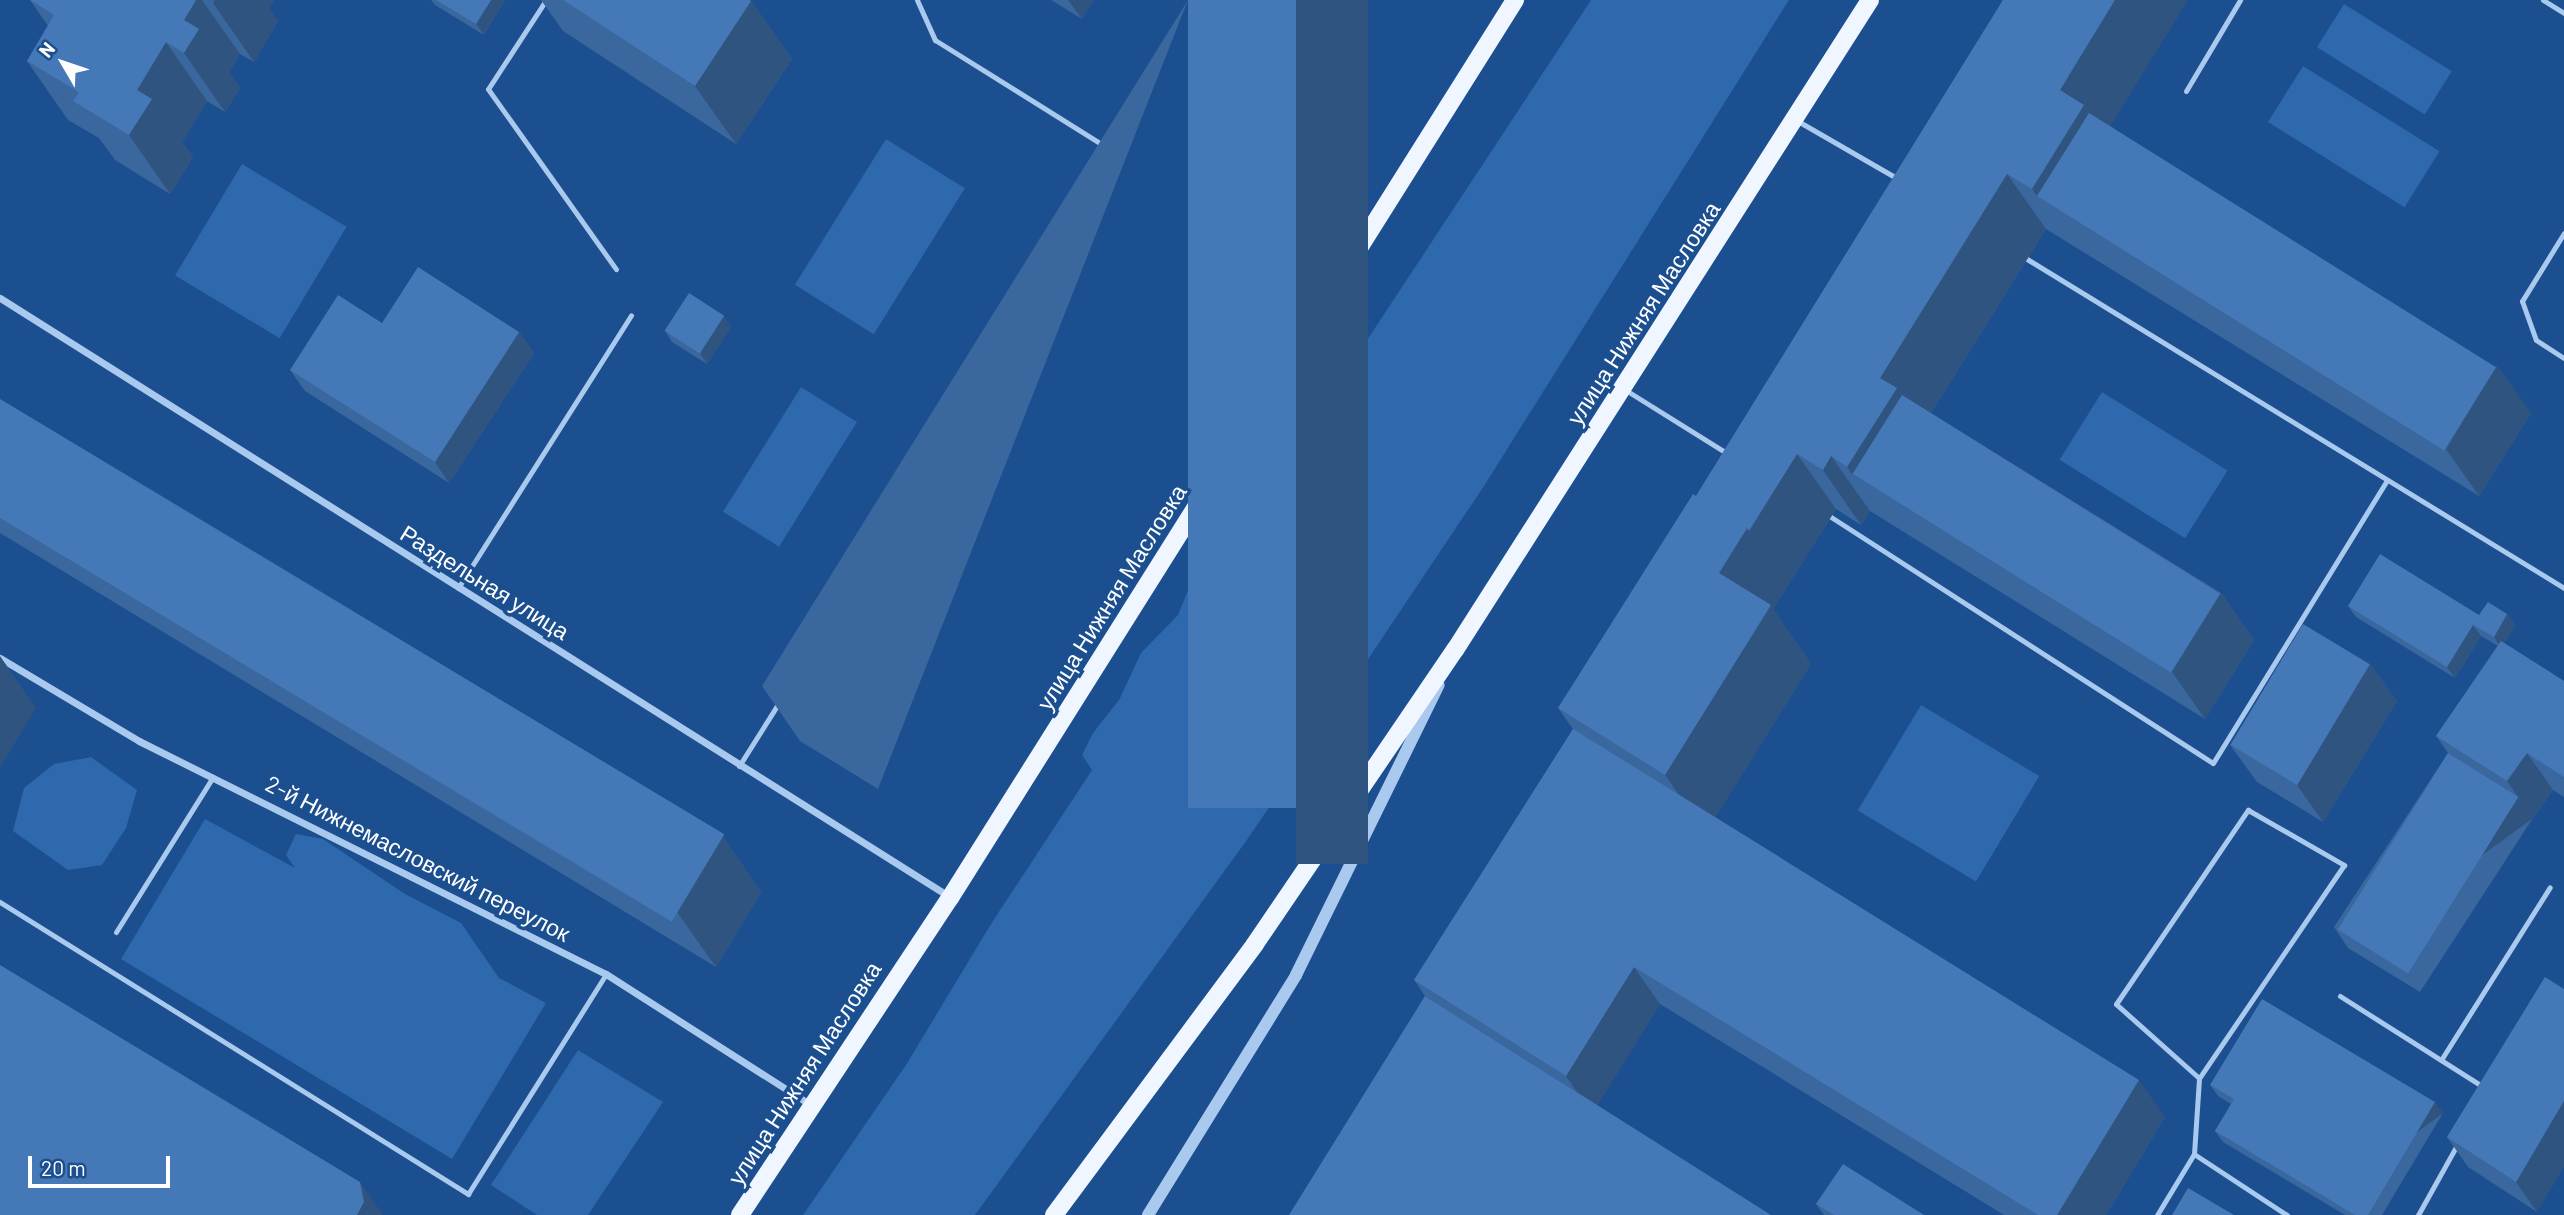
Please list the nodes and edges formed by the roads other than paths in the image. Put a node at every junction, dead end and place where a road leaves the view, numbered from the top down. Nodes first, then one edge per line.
1 (546, 0) edge
2 (916, 0) edge
3 (1516, 0) edge
4 (1870, 0) edge
5 (2240, 0) edge
6 (2543, 0) edge
7 (2564, 13) edge
8 (2186, 91) dead end
9 (1796, 120) junction
10 (1108, 149) edge
11 (1903, 182) edge
12 (2564, 233) edge
13 (2027, 259) dead end
14 (616, 269) dead end
15 (0, 298) edge
16 (631, 316) dead end
17 (2564, 358) edge
18 (1624, 389) junction
19 (1734, 457) edge
20 (2387, 480) junction
21 (1831, 517) edge
22 (458, 588) junction
23 (2564, 589) edge
24 (1455, 650) junction
25 (0, 658) edge
26 (783, 696) edge
27 (739, 766) junction
28 (214, 775) junction
29 (2550, 887) dead end
30 (950, 898) junction
31 (0, 902) edge
32 (116, 932) dead end
33 (606, 974) junction
34 (2340, 996) dead end
35 (2441, 1060) junction
36 (2199, 1078) junction
37 (2481, 1101) edge
38 (812, 1105) junction
39 (2462, 1135) edge
40 (2194, 1154) junction
41 (740, 1215) edge
42 (1055, 1215) edge
43 (1148, 1215) edge
44 (2157, 1215) edge
45 (2287, 1215) edge
46 (2417, 1215) edge

1 - 14 lane
2 - 10 lane
3 - 30 main road, улица Нижняя Масловка
4 - 9 main road, улица Нижняя Масловка
5 - 8 lane
6 - 7 lane
9 - 11 lane
9 - 18 main road, улица Нижняя Масловка
12 - 17 lane
13 - 20 lane
15 - 22 street, Раздельная улица
16 - 22 lane
18 - 19 lane
18 - 24 main road, улица Нижняя Масловка
20 - 21 lane
20 - 23 lane
22 - 27 street, Раздельная улица
24 - 42 main road, улица Нижняя Масловка
24 - 43 street, улица Нижняя Масловка
25 - 28 street, 2-й Нижнемасловский переулок
26 - 27 lane
27 - 30 street, Раздельная улица
28 - 32 lane
28 - 33 street, 2-й Нижнемасловский переулок
29 - 35 lane
30 - 38 main road, улица Нижняя Масловка
31 - 33 lane
33 - 38 street, 2-й Нижнемасловский переулок
34 - 35 lane
35 - 37 lane
36 - 36 lane
36 - 40 lane
38 - 41 main road, улица Нижняя Масловка
39 - 46 lane
40 - 44 lane
40 - 45 lane

